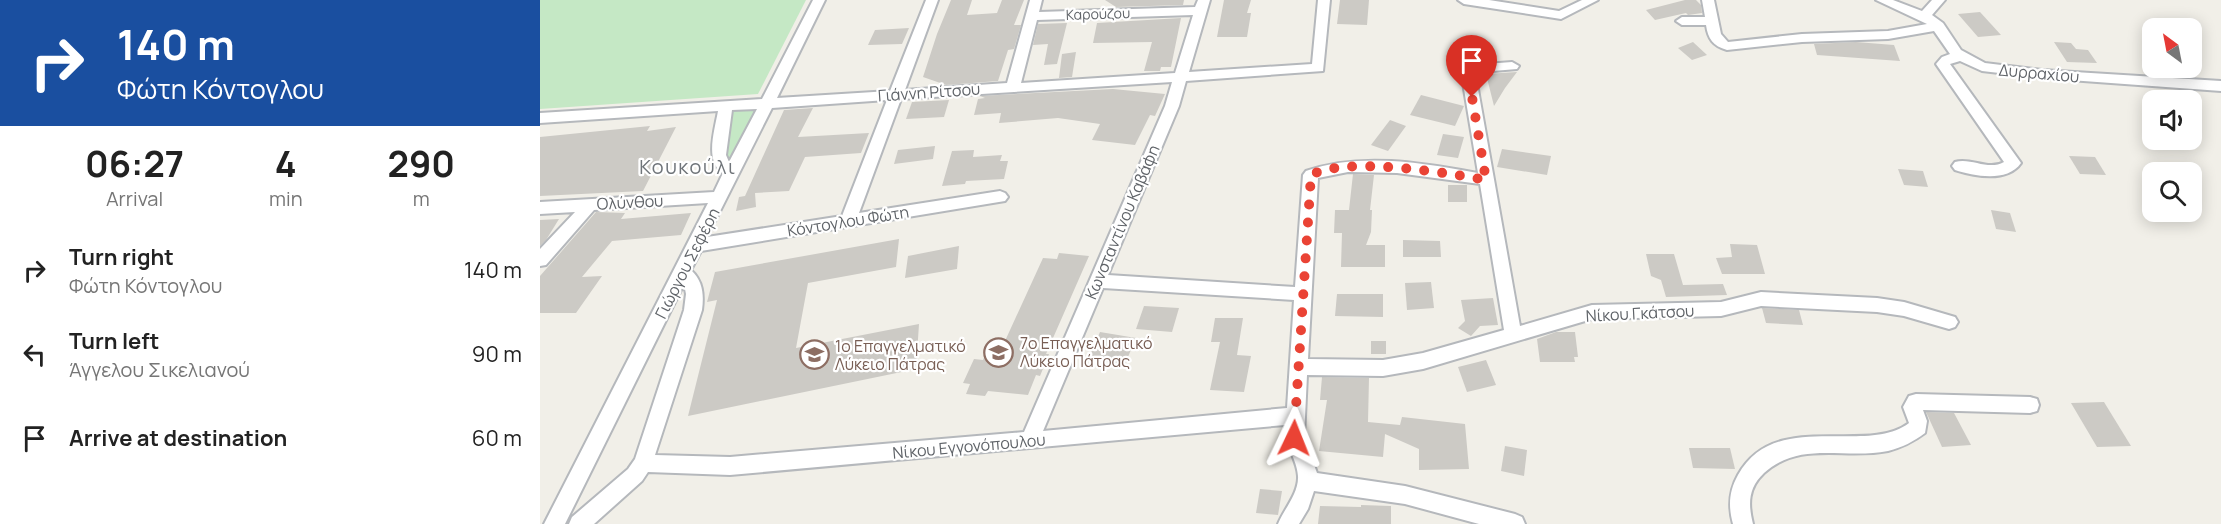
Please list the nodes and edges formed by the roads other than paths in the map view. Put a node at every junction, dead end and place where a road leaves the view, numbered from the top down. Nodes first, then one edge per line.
1 (819, 0) edge
2 (932, 0) edge
3 (1036, 0) edge
4 (1324, 0) edge
5 (1464, 0) edge
6 (1592, 0) edge
7 (1708, 0) edge
8 (1882, 0) edge
9 (1940, 0) edge
10 (1202, 6) edge
11 (1032, 16) junction
12 (1924, 16) junction
13 (1713, 20) junction
14 (1682, 21) dead end
15 (1938, 26) junction
16 (1960, 56) junction
17 (1512, 66) dead end
18 (1181, 76) junction
19 (2221, 86) edge
20 (1013, 87) junction
21 (894, 94) junction
22 (768, 102) junction
23 (726, 105) junction
24 (540, 118) edge
25 (1960, 166) dead end
26 (733, 172) junction
27 (1486, 180) junction
28 (720, 197) junction
29 (1000, 197) dead end
30 (591, 204) junction
31 (540, 208) edge
32 (848, 221) junction
33 (697, 245) junction
34 (540, 260) edge
35 (682, 273) junction
36 (1097, 281) junction
37 (1304, 294) junction
38 (1949, 322) dead end
39 (1513, 334) junction
40 (1298, 367) junction
41 (2030, 405) dead end
42 (1294, 416) junction
43 (1030, 440) junction
44 (643, 463) junction
45 (1308, 481) junction
46 (554, 524) edge
47 (579, 524) edge
48 (1288, 524) edge
49 (1515, 524) edge
50 (1743, 524) edge

1 - 22 street, Γιώργου Σεφέρη
2 - 21 street
3 - 11 street
4 - 18 street, Γιάννη Ρίτσου
5 - 6 street
7 - 13 street
8 - 12 street
9 - 12 street
10 - 11 street, Καρούζου
10 - 18 street, Κωνσταντίνου Καβάφη
11 - 20 street
12 - 15 street
13 - 14 street
13 - 15 street
15 - 16 street
16 - 19 street, Δυρραχίου
16 - 25 street
17 - 27 street
18 - 20 street, Γιάννη Ρίτσου
18 - 36 street, Κωνσταντίνου Καβάφη
20 - 21 street, Γιάννη Ρίτσου
21 - 22 street, Γιάννη Ρίτσου
21 - 32 street
22 - 23 street, Γιάννη Ρίτσου
22 - 26 street, Γιώργου Σεφέρη
23 - 24 street, Γιάννη Ρίτσου
23 - 26 street
26 - 28 street, Γιώργου Σεφέρη
27 - 37 street
27 - 39 street
28 - 30 street, Ολύνθου
28 - 33 street, Γιώργου Σεφέρη
29 - 32 street, Κόντογλου Φώτη
30 - 31 street, Ολύνθου
30 - 34 street
32 - 33 street, Κόντογλου Φώτη
33 - 35 street, Γιώργου Σεφέρη
35 - 44 street
35 - 46 street, Γιώργου Σεφέρη
36 - 37 street
36 - 43 street, Κωνσταντίνου Καβάφη
37 - 40 street
38 - 39 street, Νίκου Γκάτσου
39 - 40 street, Νίκου Γκάτσου
40 - 42 street
41 - 50 street
42 - 43 street, Νίκου Εγγονόπουλου
42 - 45 street
43 - 44 street, Νίκου Εγγονόπουλου
44 - 47 street
45 - 48 street
45 - 49 street

